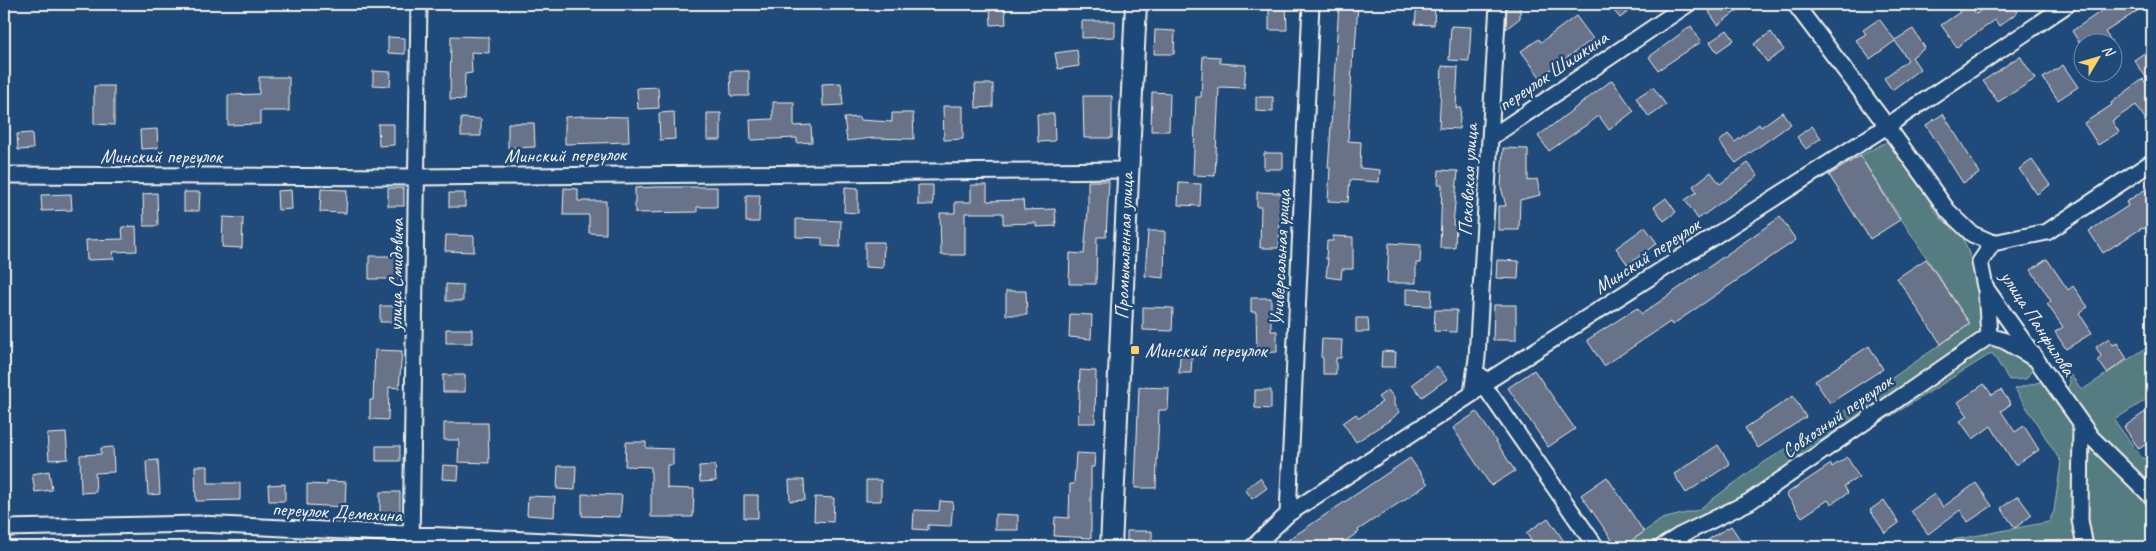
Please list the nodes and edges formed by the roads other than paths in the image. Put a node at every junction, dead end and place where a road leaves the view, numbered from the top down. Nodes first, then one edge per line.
1 (419, 4) edge
2 (1136, 4) edge
3 (1311, 4) edge
4 (1498, 4) edge
5 (1688, 4) edge
6 (1795, 4) edge
7 (2068, 4) edge
8 (1888, 126) junction
9 (1490, 138) junction
10 (2152, 162) edge
11 (1128, 170) junction
12 (4, 176) edge
13 (418, 177) junction
14 (1993, 243) junction
15 (1986, 287) junction
16 (1989, 336) junction
17 (2036, 359) junction
18 (1478, 389) junction
19 (2081, 423) junction
20 (2152, 496) edge
21 (1288, 514) junction
22 (4, 529) edge
23 (412, 541) edge
24 (668, 547) edge
25 (1112, 547) edge
26 (1252, 547) edge
27 (1596, 547) edge
28 (1662, 547) edge
29 (2085, 547) edge

1 - 13 street, улица Смидовича
2 - 11 main road, Промышленная улица
3 - 21 street, Универсальная улица
4 - 9 street, Псковская улица
5 - 9 street, переулок Шишкина
6 - 8 street
7 - 8 street, Минский переулок
8 - 14 street
8 - 18 street, Минский переулок
9 - 18 street, Псковская улица
10 - 14 street
11 - 13 street, Минский переулок
11 - 25 main road, Промышленная улица
12 - 13 street, Минский переулок
13 - 23 street, улица Смидовича
14 - 15 street, улица Панфилова
15 - 16 street
15 - 17 street, улица Панфилова
16 - 17 street
16 - 28 street, Совхозный переулок
17 - 19 street, улица Панфилова
18 - 21 street, Минский переулок
18 - 27 street, Псковская улица
19 - 20 street, улица Панфилова
19 - 29 street
21 - 26 street, Минский переулок
22 - 23 street, переулок Демехина
23 - 24 street, переулок Демехина

